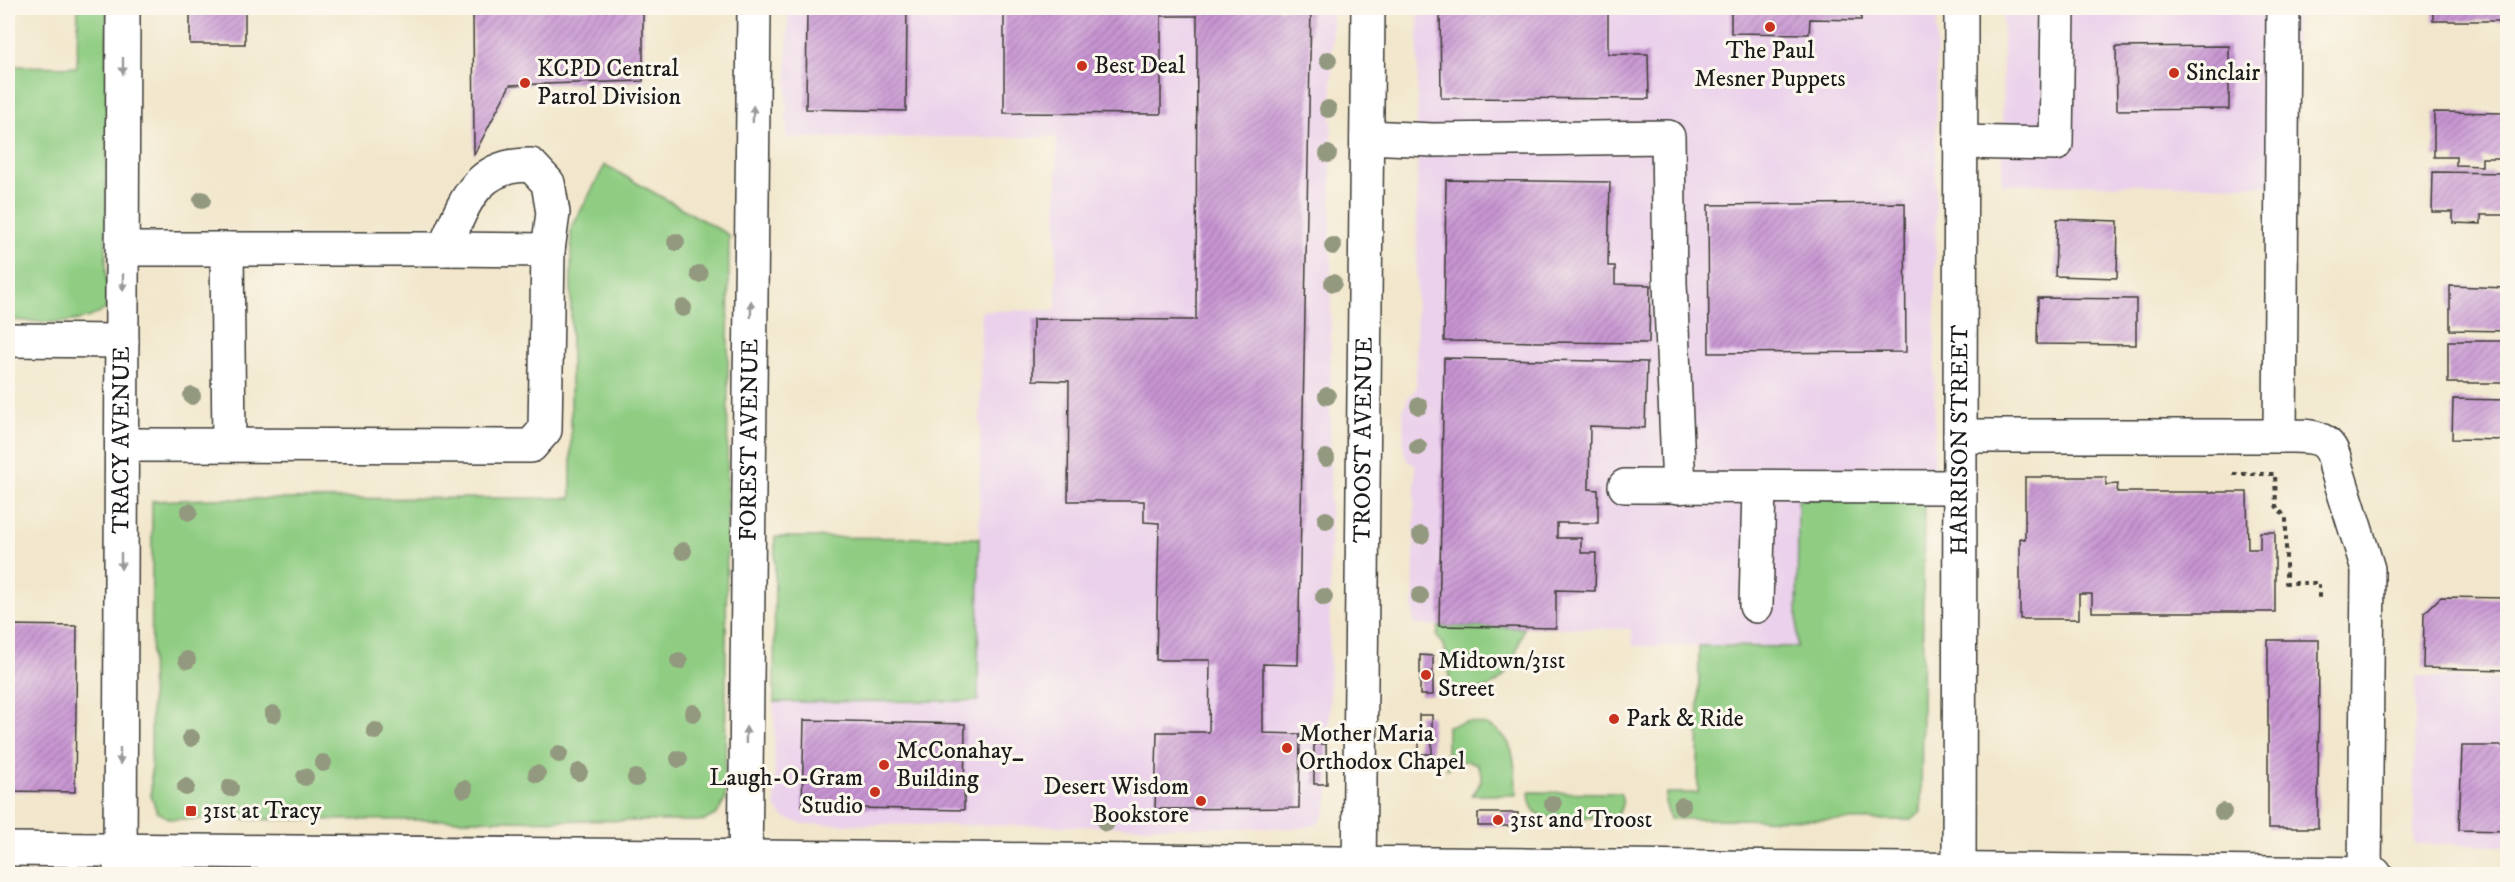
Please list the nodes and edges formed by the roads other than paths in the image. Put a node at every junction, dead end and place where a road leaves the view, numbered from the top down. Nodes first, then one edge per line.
1 (123, 8) edge
2 (754, 8) edge
3 (1368, 8) edge
4 (1960, 8) edge
5 (2058, 8) edge
6 (2283, 8) edge
7 (1367, 137) junction
8 (1960, 142) junction
9 (123, 249) junction
10 (227, 249) junction
11 (444, 249) junction
12 (548, 250) junction
13 (8, 340) edge
14 (122, 341) junction
15 (1960, 436) junction
16 (2280, 436) junction
17 (122, 445) junction
18 (229, 445) junction
19 (1625, 486) dead end
20 (1759, 487) junction
21 (1960, 487) junction
22 (1679, 488) junction
23 (1756, 606) dead end
24 (8, 849) edge
25 (120, 863) edge
26 (745, 866) edge
27 (1359, 868) edge
28 (1959, 872) edge
29 (2291, 874) edge
30 (2365, 874) edge
31 (2375, 874) edge

1 -> 9 main road, TRACY AVENUE
26 -> 2 main road, FOREST AVENUE
3 - 7 main road, TROOST AVENUE
4 - 8 main road, HARRISON STREET
5 - 8 main road
6 - 16 main road
7 - 22 main road
7 - 27 main road, TROOST AVENUE
8 - 15 main road, HARRISON STREET
9 - 10 main road
9 -> 14 main road, TRACY AVENUE
10 - 11 main road
10 - 18 main road
11 - 12 main road
11 - 12 main road
12 - 18 main road
13 - 14 main road
14 - 17 main road, TRACY AVENUE
15 - 16 main road
15 - 21 main road, HARRISON STREET
16 - 30 main road
17 - 18 main road
17 -> 25 main road, TRACY AVENUE
19 - 22 main road
20 - 21 main road
20 - 22 main road
20 - 23 main road
21 - 28 main road, HARRISON STREET
24 - 25 main road
25 - 26 main road
26 - 27 main road
27 - 28 main road
28 - 29 main road
29 - 30 main road
30 - 31 main road

